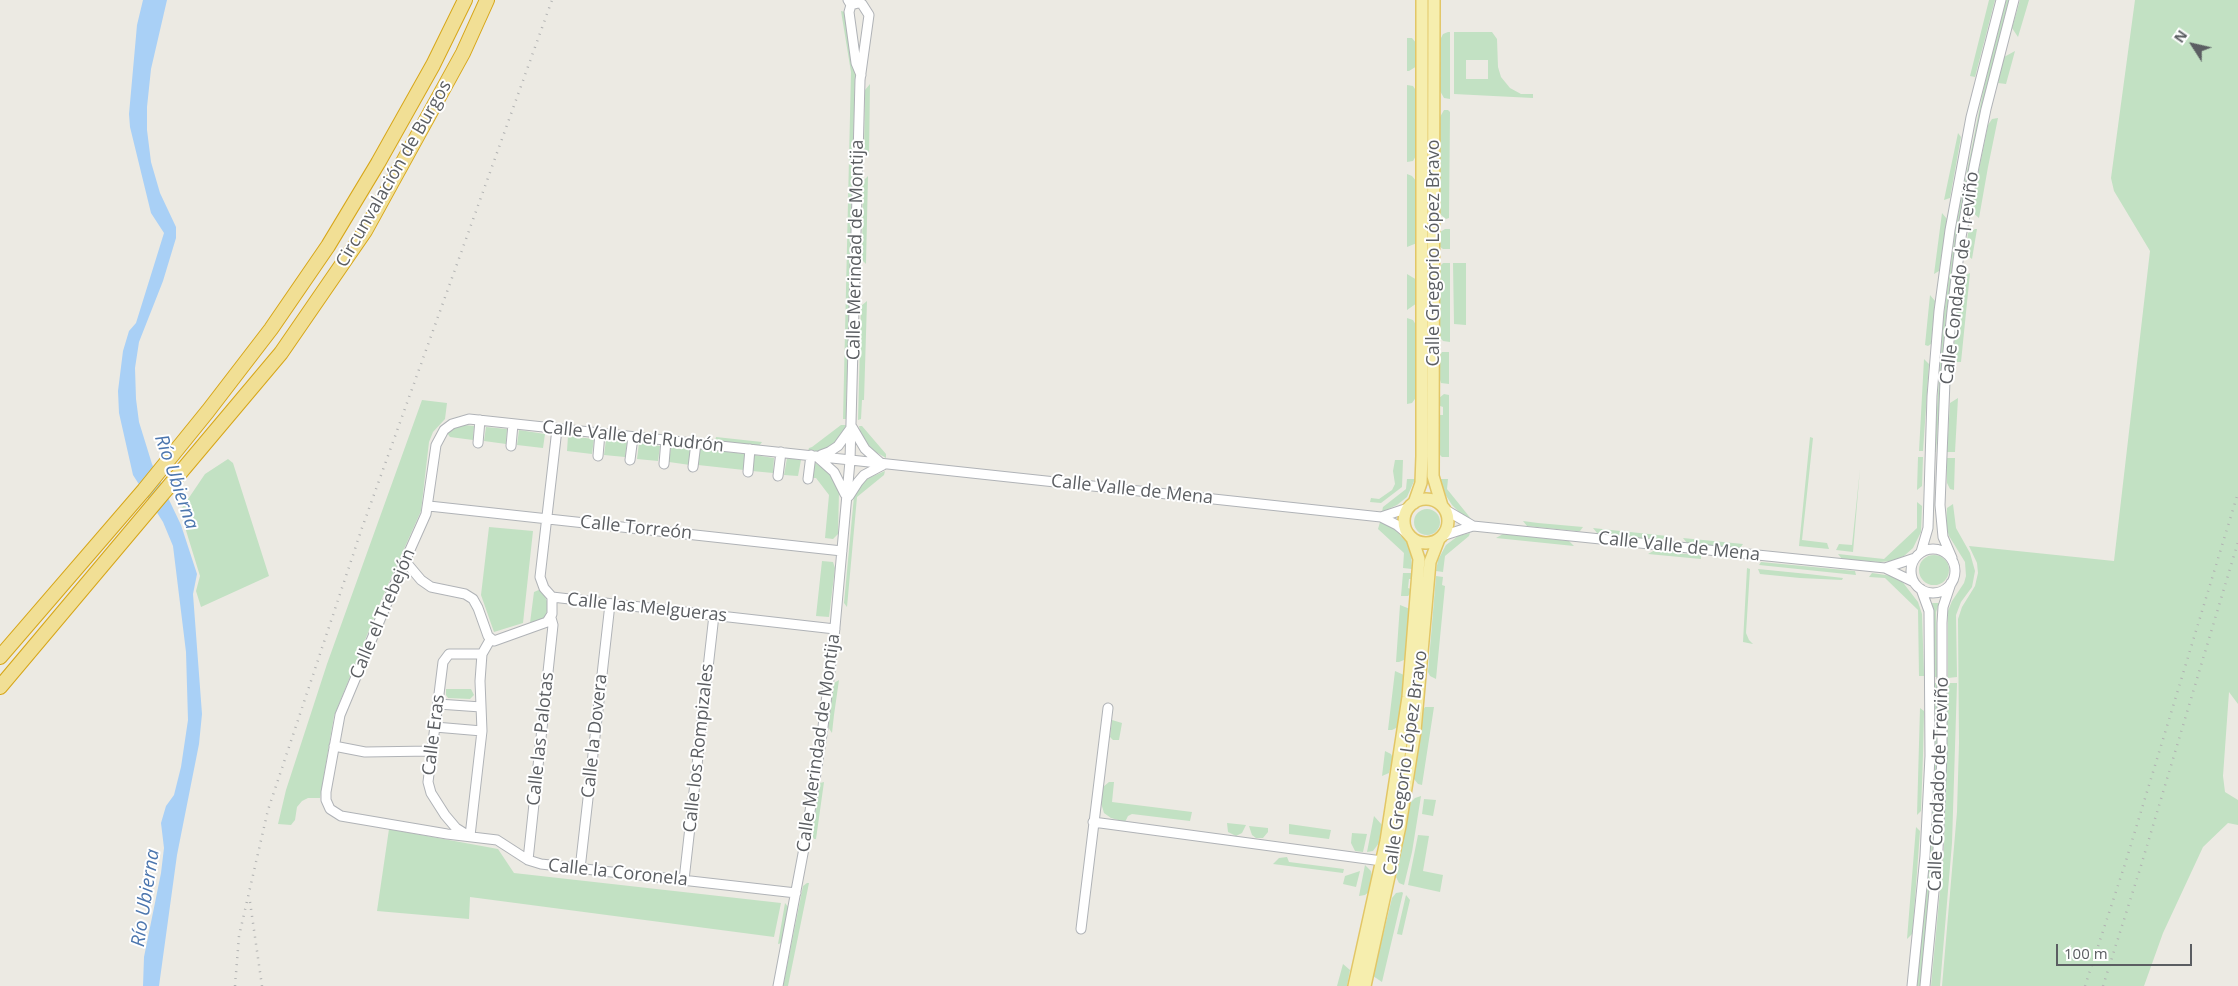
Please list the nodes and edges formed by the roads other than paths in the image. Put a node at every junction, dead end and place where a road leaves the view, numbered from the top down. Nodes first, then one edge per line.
1 (465, 0) edge
2 (487, 0) edge
3 (1422, 0) edge
4 (1434, 0) edge
5 (2001, 0) edge
6 (2014, 0) edge
7 (850, 2) edge
8 (865, 3) edge
9 (861, 75) junction
10 (480, 420) junction
11 (452, 424) joint
12 (513, 424) junction
13 (852, 426) junction
14 (557, 429) junction
15 (600, 433) junction
16 (633, 437) junction
17 (666, 440) junction
18 (478, 443) dead end
19 (696, 443) junction
20 (511, 446) dead end
21 (750, 449) junction
22 (781, 452) junction
23 (598, 456) dead end
24 (813, 456) junction
25 (630, 460) dead end
26 (850, 461) junction
27 (664, 464) dead end
28 (883, 465) junction
29 (693, 467) dead end
30 (748, 472) dead end
31 (778, 476) dead end
32 (808, 479) dead end
33 (847, 499) junction
34 (429, 506) junction
35 (1411, 506) junction
36 (1443, 507) junction
37 (1381, 517) junction
38 (547, 518) junction
39 (1473, 526) junction
40 (1411, 537) junction
41 (1441, 538) junction
42 (842, 551) junction
43 (1918, 555) junction
44 (1952, 558) junction
45 (405, 561) junction
46 (1885, 568) junction
47 (1951, 583) junction
48 (1918, 585) junction
49 (552, 597) junction
50 (610, 604) junction
51 (714, 615) junction
52 (551, 618) junction
53 (835, 629) junction
54 (490, 640) junction
55 (482, 654) junction
56 (0, 657) edge
57 (0, 686) edge
58 (438, 704) junction
59 (481, 707) junction
60 (1108, 708) dead end
61 (435, 727) junction
62 (482, 731) junction
63 (334, 746) junction
64 (432, 751) junction
65 (330, 809) joint
66 (1093, 822) junction
67 (470, 836) junction
68 (528, 860) junction
69 (1382, 861) junction
70 (580, 869) junction
71 (684, 880) junction
72 (796, 893) junction
73 (1081, 930) dead end
74 (778, 986) edge
75 (1354, 986) edge
76 (1365, 986) edge
77 (1912, 986) edge
78 (1925, 986) edge

1 - 56 highway, Circunvalación de Burgos
2 - 57 highway, Circunvalación de Burgos
3 - 35 main road, Calle Gregorio López Bravo
4 - 36 main road, Calle Gregorio López Bravo
5 - 43 street, Calle Condado de Treviño
6 - 44 street, Calle Condado de Treviño
7 - 8 street, Calle Merindad de Montija
7 - 9 street, Calle Merindad de Montija
8 - 9 street, Calle Merindad de Montija
9 - 13 street, Calle Merindad de Montija
10 - 11 street, Calle Valle del Rudrón
10 - 12 street, Calle Valle del Rudrón
10 - 18 street
11 - 34 street, Calle el Trebejón
12 - 14 street, Calle Valle del Rudrón
12 - 20 street
13 - 24 street
13 - 26 street, Calle Merindad de Montija
13 - 28 street
14 - 15 street, Calle Valle del Rudrón
14 - 38 street
15 - 16 street, Calle Valle del Rudrón
15 - 23 street
16 - 17 street, Calle Valle del Rudrón
16 - 25 street
17 - 19 street, Calle Valle del Rudrón
17 - 27 street
19 - 21 street, Calle Valle del Rudrón
19 - 29 street
21 - 22 street, Calle Valle del Rudrón
21 - 30 street
22 - 24 street, Calle Valle del Rudrón
22 - 31 street
24 - 26 street, Calle Valle del Rudrón
24 - 32 street
24 - 33 street
26 - 28 street, Calle Valle de Mena
26 - 33 street, Calle Merindad de Montija
28 - 33 street
28 - 37 street, Calle Valle de Mena
33 - 42 street, Calle Merindad de Montija
34 - 38 street, Calle Torreón
34 - 45 street, Calle el Trebejón
35 - 36 main road
35 - 37 street, Calle Valle de Mena
35 - 40 main road
36 - 39 street, Calle Valle de Mena
36 - 41 main road
37 - 40 street, Calle Valle de Mena
38 - 42 street, Calle Torreón
38 - 49 street
39 - 41 street, Calle Valle de Mena
39 - 46 street, Calle Valle de Mena
40 - 41 main road
40 - 69 main road, Calle Gregorio López Bravo
41 - 76 main road, Calle Gregorio López Bravo
42 - 53 street, Calle Merindad de Montija
43 - 44 street
43 - 46 street, Calle Valle de Mena
43 - 48 street
44 - 47 street
45 - 54 street
45 - 63 street, Calle el Trebejón
46 - 48 street, Calle Valle de Mena
47 - 48 street
47 - 78 street, Calle Condado de Treviño
48 - 77 street, Calle Condado de Treviño
49 - 50 street, Calle las Melgueras
49 - 52 street, Calle las Melgueras
50 - 51 street, Calle las Melgueras
50 - 70 street, Calle la Dovera
51 - 53 street, Calle las Melgueras
51 - 71 street, Calle los Rompizales
52 - 54 street, Calle las Melgueras
52 - 68 street, Calle las Palotas
53 - 72 street, Calle Merindad de Montija
54 - 55 street
55 - 58 street, Calle Eras
55 - 59 street
58 - 59 street
58 - 61 street, Calle Eras
59 - 62 street
60 - 66 street
61 - 62 street
61 - 64 street, Calle Eras
62 - 67 street
63 - 64 street
63 - 65 street, Calle el Trebejón
64 - 67 street, Calle Eras
65 - 67 street, Calle la Coronela
66 - 69 street, Calle Gregorio López Bravo
66 - 73 street
67 - 68 street, Calle la Coronela
68 - 70 street, Calle la Coronela
69 - 75 main road, Calle Gregorio López Bravo
70 - 71 street, Calle la Coronela
71 - 72 street, Calle la Coronela
72 - 74 street, Calle Merindad de Montija

